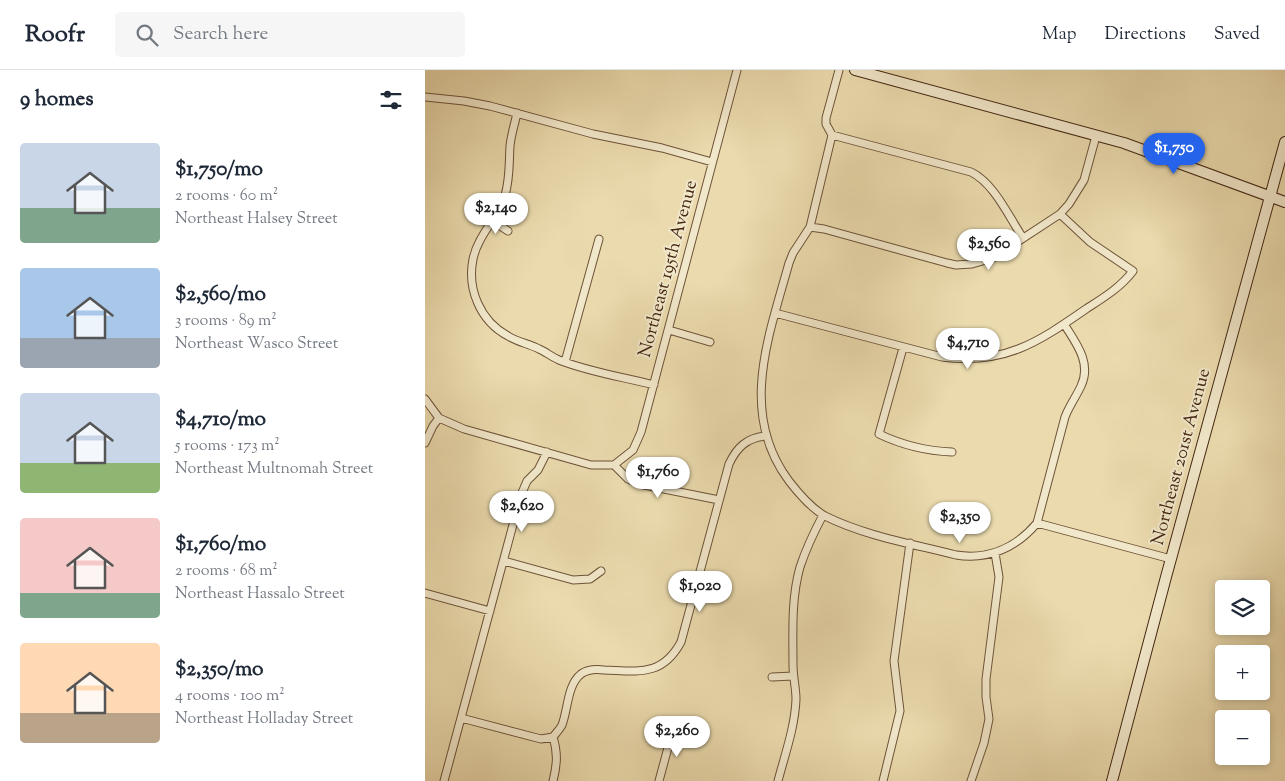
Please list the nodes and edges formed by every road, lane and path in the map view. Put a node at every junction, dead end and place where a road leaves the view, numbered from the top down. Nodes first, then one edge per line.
1 (737, 70) edge
2 (839, 70) edge
3 (855, 70) edge
4 (425, 97) edge
5 (517, 113) junction
6 (833, 135) junction
7 (1096, 136) junction
8 (1285, 142) edge
9 (712, 162) junction
10 (1270, 197) junction
11 (1285, 202) edge
12 (1060, 214) junction
13 (493, 221) junction
14 (809, 227) junction
15 (507, 231) dead end
16 (1023, 238) junction
17 (599, 239) dead end
18 (775, 313) junction
19 (1064, 324) junction
20 (669, 330) junction
21 (710, 342) dead end
22 (903, 348) junction
23 (565, 362) junction
24 (654, 385) junction
25 (425, 399) edge
26 (439, 418) junction
27 (765, 436) junction
28 (425, 444) edge
29 (547, 452) junction
30 (952, 452) dead end
31 (614, 465) junction
32 (719, 500) junction
33 (823, 515) junction
34 (1037, 523) junction
35 (911, 543) junction
36 (995, 552) junction
37 (1171, 559) junction
38 (504, 561) junction
39 (601, 570) dead end
40 (425, 593) edge
41 (490, 612) junction
42 (772, 676) dead end
43 (793, 676) junction
44 (461, 718) junction
45 (673, 729) dead end
46 (553, 737) junction
47 (444, 781) edge
48 (553, 781) edge
49 (659, 781) edge
50 (778, 781) edge
51 (883, 781) edge
52 (971, 781) edge
53 (1112, 781) edge

1 - 9 street, Northeast 195th Avenue
2 - 6 street
3 - 7 street
4 - 5 street
5 - 9 street
5 - 13 street
6 - 14 street
6 - 16 street
7 - 10 street
7 - 12 street
8 - 10 street, Northeast 201st Avenue
9 - 20 street, Northeast 195th Avenue
10 - 11 street
10 - 37 street, Northeast 201st Avenue
12 - 16 street
12 - 19 street
13 - 15 street
13 - 23 street
14 - 16 street
14 - 18 street
17 - 23 street
18 - 22 street
18 - 27 street
19 - 22 street
19 - 34 street
20 - 21 street
20 - 24 street, Northeast 195th Avenue
22 - 30 street
23 - 24 street
24 - 31 street, Northeast 195th Avenue
25 - 26 street
26 - 28 street
26 - 29 street
27 - 32 street
27 - 33 street
29 - 31 street
29 - 38 street
31 - 32 street
32 - 46 street
33 - 35 street
33 - 43 street
34 - 36 street
34 - 37 street
35 - 36 street
35 - 51 street
36 - 52 street
37 - 53 street, Northeast 201st Avenue
38 - 39 street
38 - 41 street
40 - 41 street
41 - 44 street
42 - 43 street
43 - 50 street
44 - 46 street
44 - 47 street
45 - 49 street
46 - 48 street

